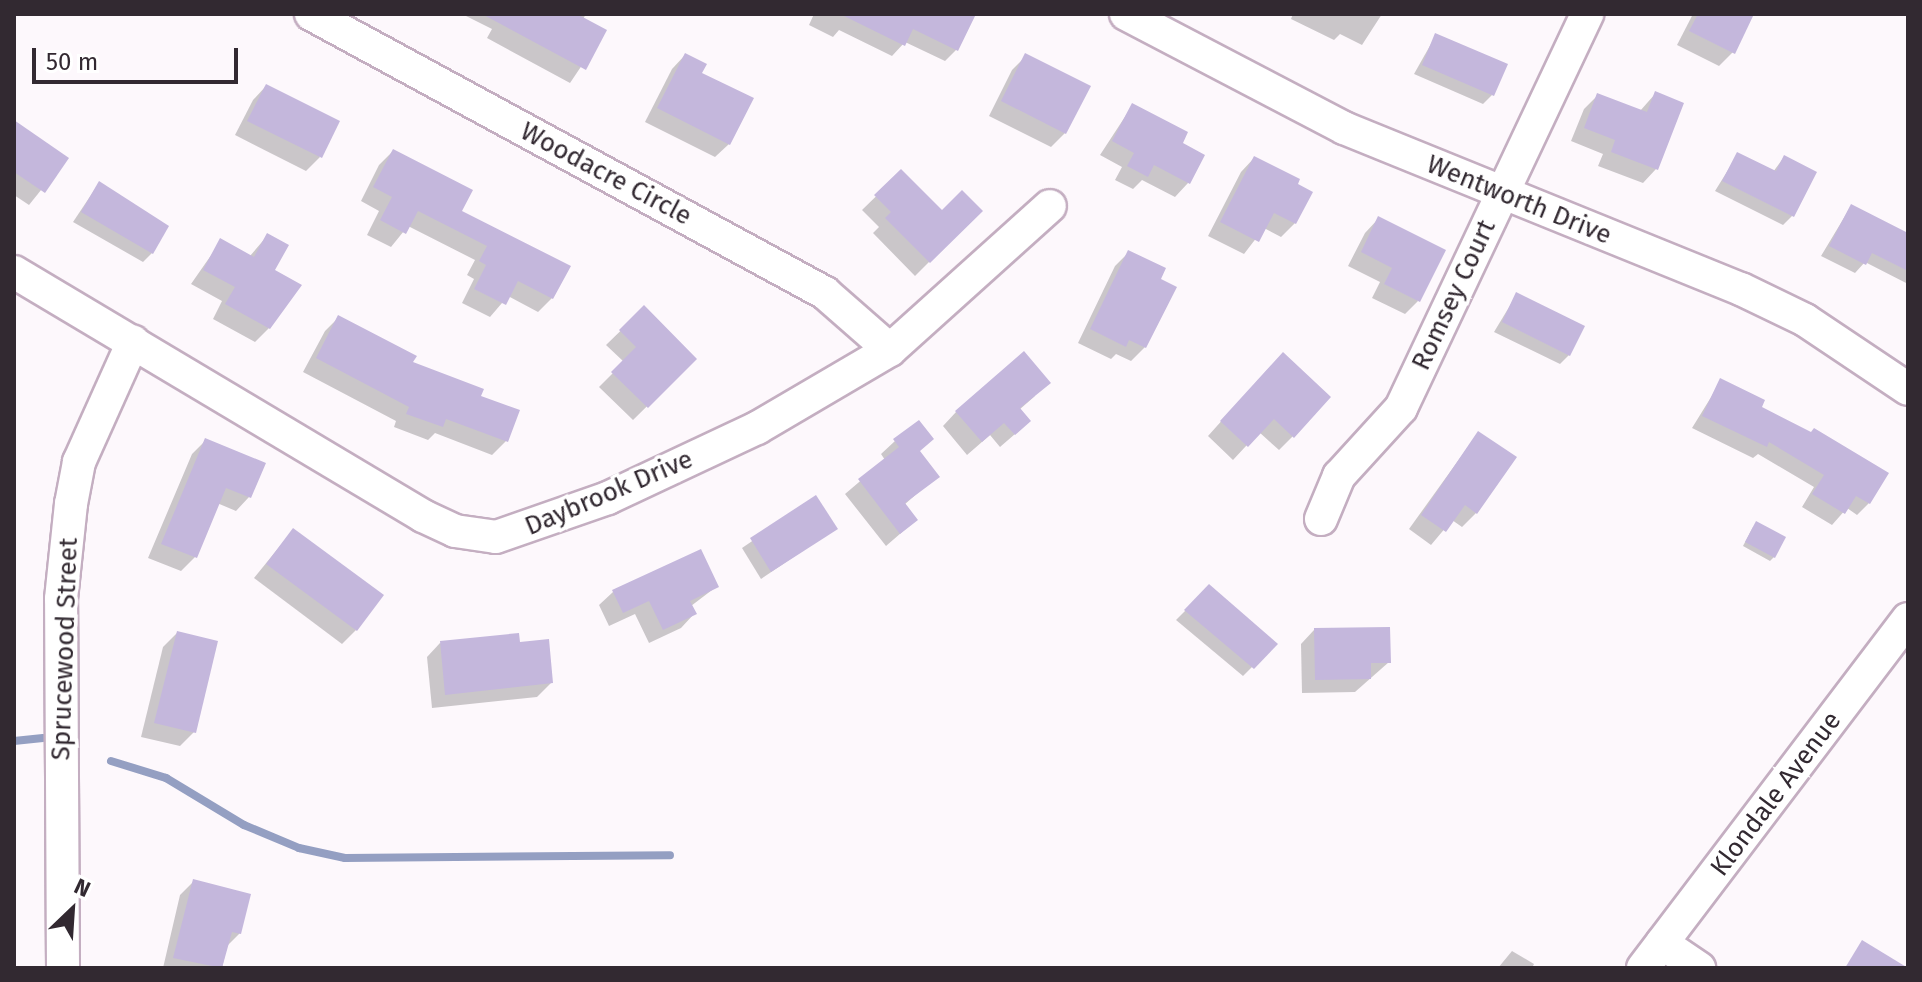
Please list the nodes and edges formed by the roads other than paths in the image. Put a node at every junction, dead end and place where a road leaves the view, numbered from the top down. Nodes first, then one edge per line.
1 (311, 14) edge
2 (1126, 14) edge
3 (1587, 14) edge
4 (1502, 194) junction
5 (1050, 206) dead end
6 (14, 272) edge
7 (133, 342) junction
8 (890, 350) junction
9 (1908, 389) edge
10 (1321, 519) dead end
11 (1908, 619) edge
12 (1653, 956) edge
13 (63, 968) edge
14 (1699, 968) edge

1 - 8 street, Woodacre Circle
2 - 4 street, Wentworth Drive
3 - 4 street, Romsey Court
4 - 9 street, Wentworth Drive
4 - 10 street, Romsey Court
5 - 8 street, Daybrook Drive
6 - 7 street, Daybrook Drive
7 - 8 street, Daybrook Drive
7 - 13 street, Sprucewood Street
11 - 12 street, Klondale Avenue
12 - 14 street

